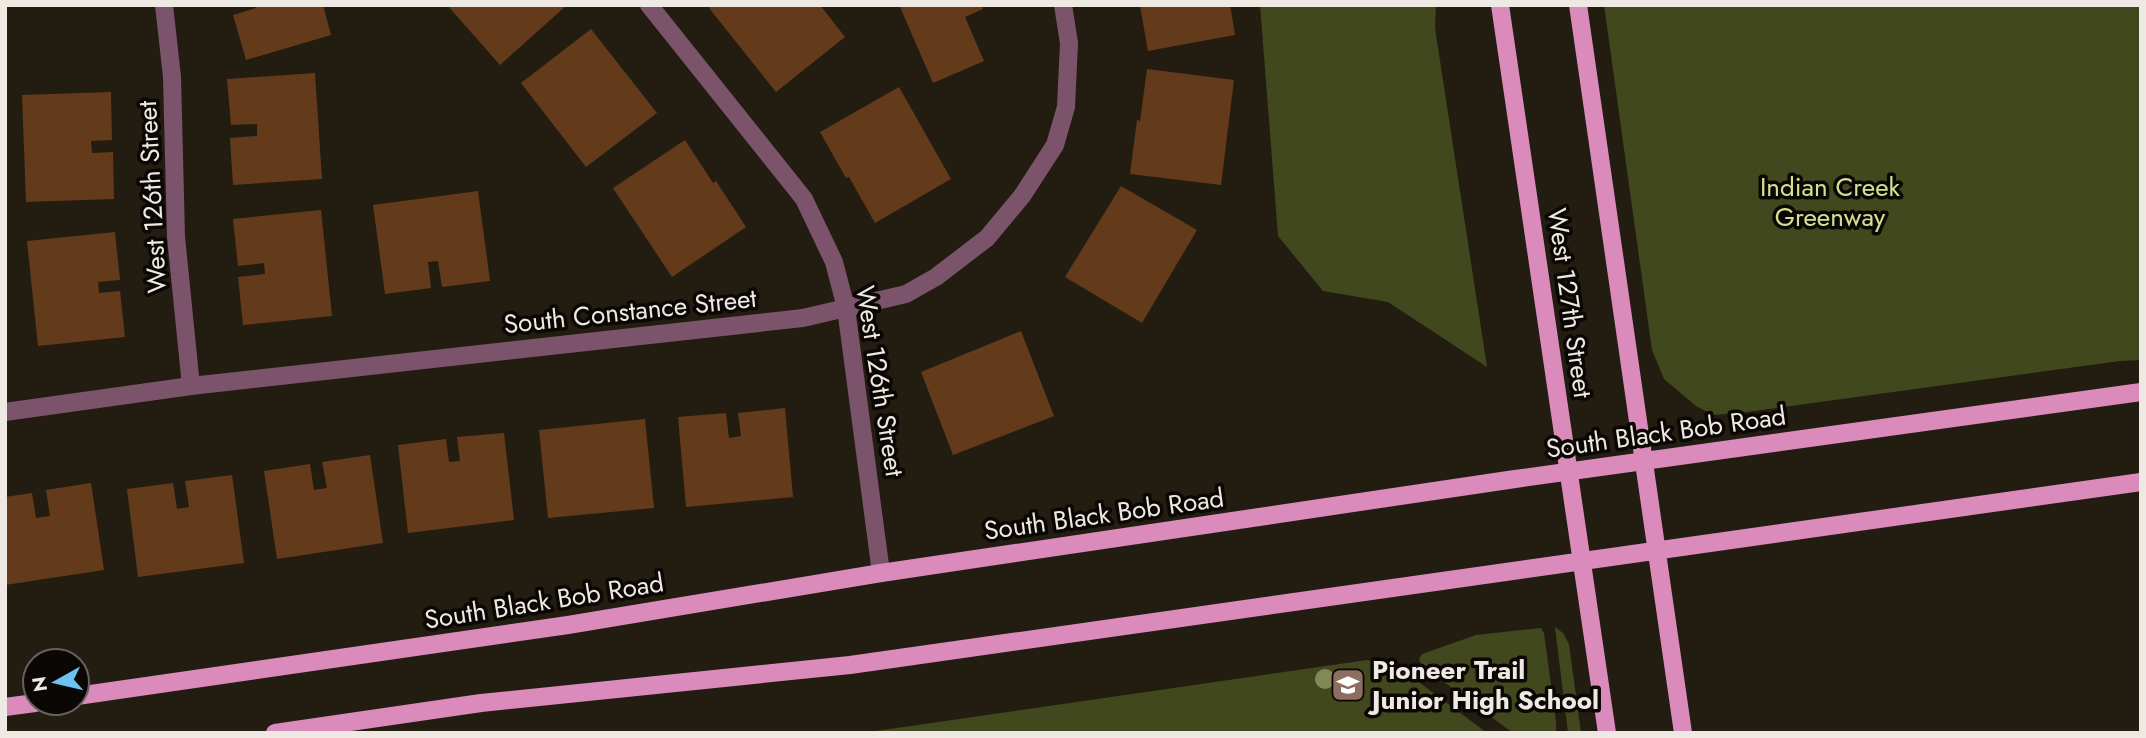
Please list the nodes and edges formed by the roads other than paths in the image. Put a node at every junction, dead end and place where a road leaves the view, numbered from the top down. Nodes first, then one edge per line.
1 (164, 5) edge
2 (649, 5) edge
3 (1063, 5) edge
4 (1500, 5) edge
5 (1578, 5) edge
6 (846, 308) junction
7 (191, 386) junction
8 (2141, 392) edge
9 (5, 412) edge
10 (1645, 461) junction
11 (1568, 472) junction
12 (2141, 482) edge
13 (1658, 550) junction
14 (1582, 560) junction
15 (881, 573) junction
16 (91, 694) edge
17 (275, 733) edge
18 (1607, 733) edge
19 (1683, 733) edge

1 - 7 street, West 126th Street
2 - 6 street, West 126th Street
3 - 6 street, South Constance Street
4 - 11 main road, West 127th Street
5 - 10 main road, West 127th Street
6 - 7 street, South Constance Street
6 - 15 street, West 126th Street
7 - 9 street, South Constance Street
8 - 10 main road, South Black Bob Road
10 - 11 main road, South Black Bob Road
10 - 13 main road, West 127th Street
11 - 14 main road, West 127th Street
11 - 15 main road, South Black Bob Road
12 - 13 main road
13 - 14 main road
13 - 19 main road, West 127th Street
14 - 17 main road
14 - 18 main road, West 127th Street
15 - 16 main road, South Black Bob Road

